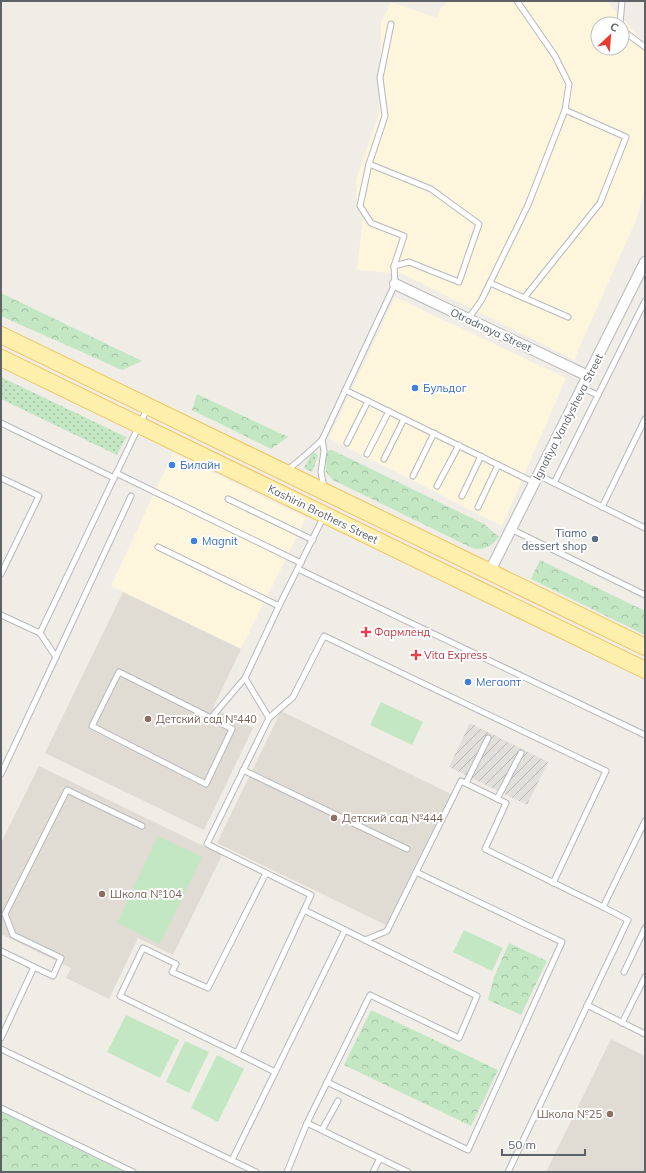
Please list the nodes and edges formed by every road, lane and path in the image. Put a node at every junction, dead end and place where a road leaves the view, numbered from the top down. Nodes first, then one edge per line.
1 (517, 1) edge
2 (622, 1) edge
3 (621, 16) edge
4 (391, 24) dead end
5 (630, 36) edge
6 (645, 47) edge
7 (565, 110) junction
8 (369, 164) junction
9 (644, 264) edge
10 (394, 266) junction
11 (490, 283) junction
12 (395, 284) junction
13 (524, 298) junction
14 (645, 301) edge
15 (568, 317) dead end
16 (468, 319) junction
17 (1, 335) edge
18 (1, 358) edge
19 (588, 376) junction
20 (582, 388) junction
21 (345, 390) junction
22 (598, 395) junction
23 (368, 401) junction
24 (148, 406) junction
25 (389, 412) junction
26 (404, 419) junction
27 (645, 419) edge
28 (1, 423) edge
29 (139, 425) junction
30 (434, 433) junction
31 (322, 440) junction
32 (347, 442) dead end
33 (459, 445) junction
34 (367, 454) dead end
35 (481, 456) junction
36 (384, 459) dead end
37 (498, 465) junction
38 (285, 472) junction
39 (115, 475) junction
40 (413, 476) dead end
41 (1, 478) edge
42 (537, 479) junction
43 (554, 483) junction
44 (437, 486) dead end
45 (325, 491) junction
46 (131, 496) dead end
47 (462, 496) dead end
48 (228, 500) dead end
49 (478, 507) dead end
50 (602, 507) junction
51 (324, 515) junction
52 (645, 528) edge
53 (511, 530) junction
54 (312, 540) junction
55 (158, 547) dead end
56 (301, 563) junction
57 (298, 569) junction
58 (490, 572) junction
59 (1, 574) edge
60 (645, 595) edge
61 (279, 606) junction
62 (1, 615) edge
63 (40, 633) junction
64 (645, 647) edge
65 (56, 657) junction
66 (645, 670) edge
67 (245, 678) junction
68 (211, 718) junction
69 (269, 718) junction
70 (645, 735) edge
71 (488, 738) dead end
72 (521, 753) dead end
73 (243, 770) junction
74 (1, 774) edge
75 (466, 783) junction
76 (498, 799) junction
77 (645, 821) edge
78 (142, 826) dead end
79 (407, 849) dead end
80 (266, 872) junction
81 (416, 872) junction
82 (553, 883) junction
83 (603, 907) junction
84 (304, 910) junction
85 (645, 928) edge
86 (345, 930) junction
87 (365, 940) junction
88 (1, 951) edge
89 (34, 967) junction
90 (624, 972) dead end
91 (645, 977) edge
92 (587, 1005) junction
93 (622, 1022) junction
94 (645, 1034) edge
95 (1, 1038) edge
96 (1, 1049) edge
97 (237, 1053) junction
98 (276, 1072) junction
99 (327, 1082) junction
100 (338, 1101) dead end
101 (1, 1108) edge
102 (307, 1123) junction
103 (322, 1130) junction
104 (380, 1158) junction
105 (232, 1160) junction
106 (132, 1172) edge
107 (256, 1172) edge
108 (287, 1172) edge
109 (373, 1172) edge
110 (408, 1172) edge
111 (508, 1172) edge

1 - 7 lane
2 - 3 lane
4 - 8 lane
5 - 6 lane
7 - 11 lane
7 - 13 lane
8 - 10 lane
8 - 10 lane
9 - 19 street, Ignatiya Vandysheva Street
10 - 12 lane
11 - 13 lane
11 - 16 lane
12 - 16 street, Otradnaya Street
12 - 21 lane
13 - 15 lane
14 - 22 lane
16 - 19 street, Otradnaya Street
17 - 24 main road, Kashirin Brothers Street
18 - 29 main road, Kashirin Brothers Street
19 - 20 street, Ignatiya Vandysheva Street
20 - 22 lane
20 - 42 street, Ignatiya Vandysheva Street
21 - 23 lane
21 - 31 lane
22 - 43 lane
23 - 25 lane
23 - 32 lane
24 - 29 lane
24 - 38 main road, Kashirin Brothers Street
25 - 26 lane
25 - 34 lane
26 - 30 lane
26 - 36 lane
27 - 50 lane
28 - 39 lane
29 - 39 lane
29 - 51 main road, Kashirin Brothers Street
30 - 33 lane
30 - 40 lane
31 - 38 lane
31 - 45 lane
33 - 35 lane
33 - 44 lane
35 - 37 lane
35 - 47 lane
37 - 42 lane
37 - 49 lane
38 - 45 main road, Kashirin Brothers Street
39 - 56 lane
39 - 63 lane
41 - 59 lane
42 - 43 lane
42 - 53 street, Ignatiya Vandysheva Street
43 - 50 lane
45 - 58 main road, Kashirin Brothers Street
46 - 65 lane
48 - 54 lane
50 - 52 lane
51 - 54 lane
51 - 66 main road, Kashirin Brothers Street
53 - 58 street, Ignatiya Vandysheva Street
53 - 60 lane
54 - 56 lane
55 - 61 lane
56 - 57 lane
57 - 61 lane
57 - 70 lane
58 - 64 main road, Kashirin Brothers Street
61 - 67 lane
62 - 63 lane
63 - 65 lane
65 - 74 lane
67 - 68 lane
67 - 69 lane
68 - 68 lane
69 - 73 lane
69 - 82 lane
71 - 75 lane
72 - 76 lane
73 - 79 lane
73 - 80 lane
75 - 76 lane
75 - 81 lane
76 - 82 lane
77 - 83 lane
78 - 89 lane
80 - 84 lane
80 - 97 lane
81 - 87 lane
81 - 99 lane
82 - 83 lane
83 - 92 lane
84 - 86 lane
84 - 97 lane
85 - 90 lane
86 - 87 lane
86 - 98 lane
87 - 99 lane
88 - 89 lane
89 - 95 lane
91 - 93 lane
92 - 93 lane
92 - 111 lane
93 - 94 lane
96 - 105 lane
97 - 98 lane
98 - 105 lane
99 - 102 lane
100 - 103 lane
101 - 106 lane
102 - 103 lane
102 - 108 lane
103 - 104 lane
104 - 109 lane
104 - 110 lane
105 - 107 lane

